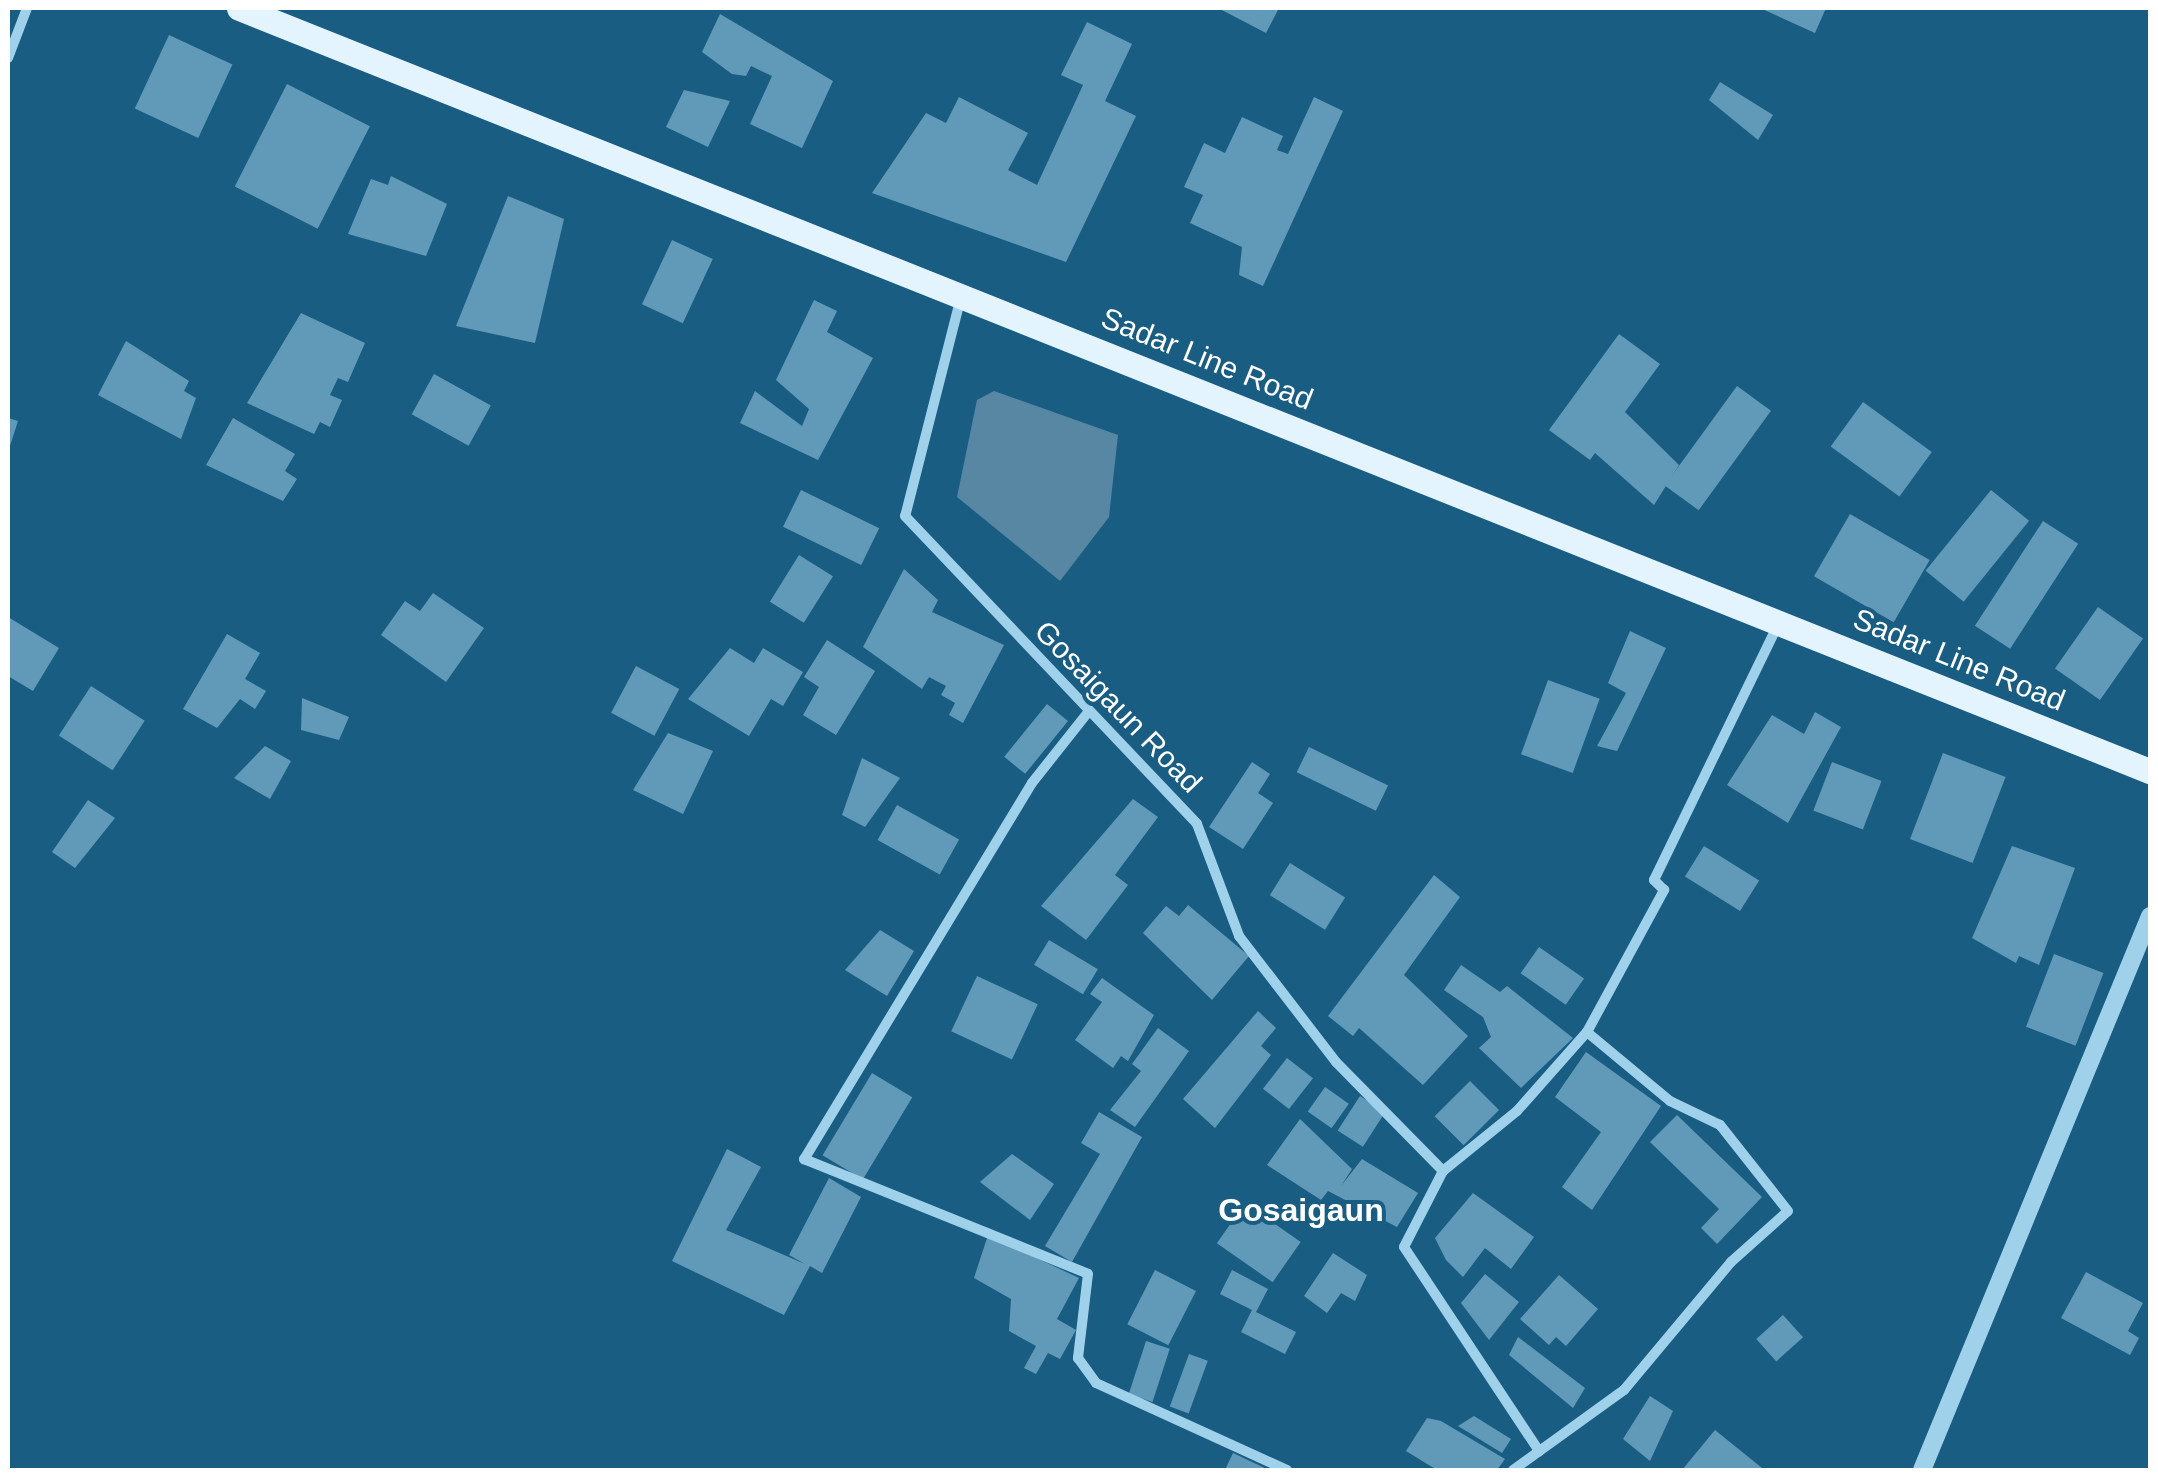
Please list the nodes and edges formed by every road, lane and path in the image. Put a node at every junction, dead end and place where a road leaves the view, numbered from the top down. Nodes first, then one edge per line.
1 (27, 8) edge
2 (240, 8) edge
3 (8, 58) edge
4 (961, 296) junction
5 (1779, 623) junction
6 (1089, 711) junction
7 (2150, 771) edge
8 (2150, 916) edge
9 (1587, 1032) junction
10 (1443, 1171) junction
11 (1542, 1448) junction
12 (1287, 1470) edge
13 (1513, 1470) edge
14 (1523, 1470) edge
15 (1922, 1470) edge

1 - 3 street
2 - 4 main road, Sadar Line Road
4 - 5 main road, Sadar Line Road
4 - 6 street, Gosaigaun Road
5 - 7 main road, Sadar Line Road
5 - 9 street
6 - 10 street, Gosaigaun Road
6 - 12 street
8 - 15 street
9 - 10 street
9 - 11 street
10 - 11 street
11 - 13 street
11 - 14 street

